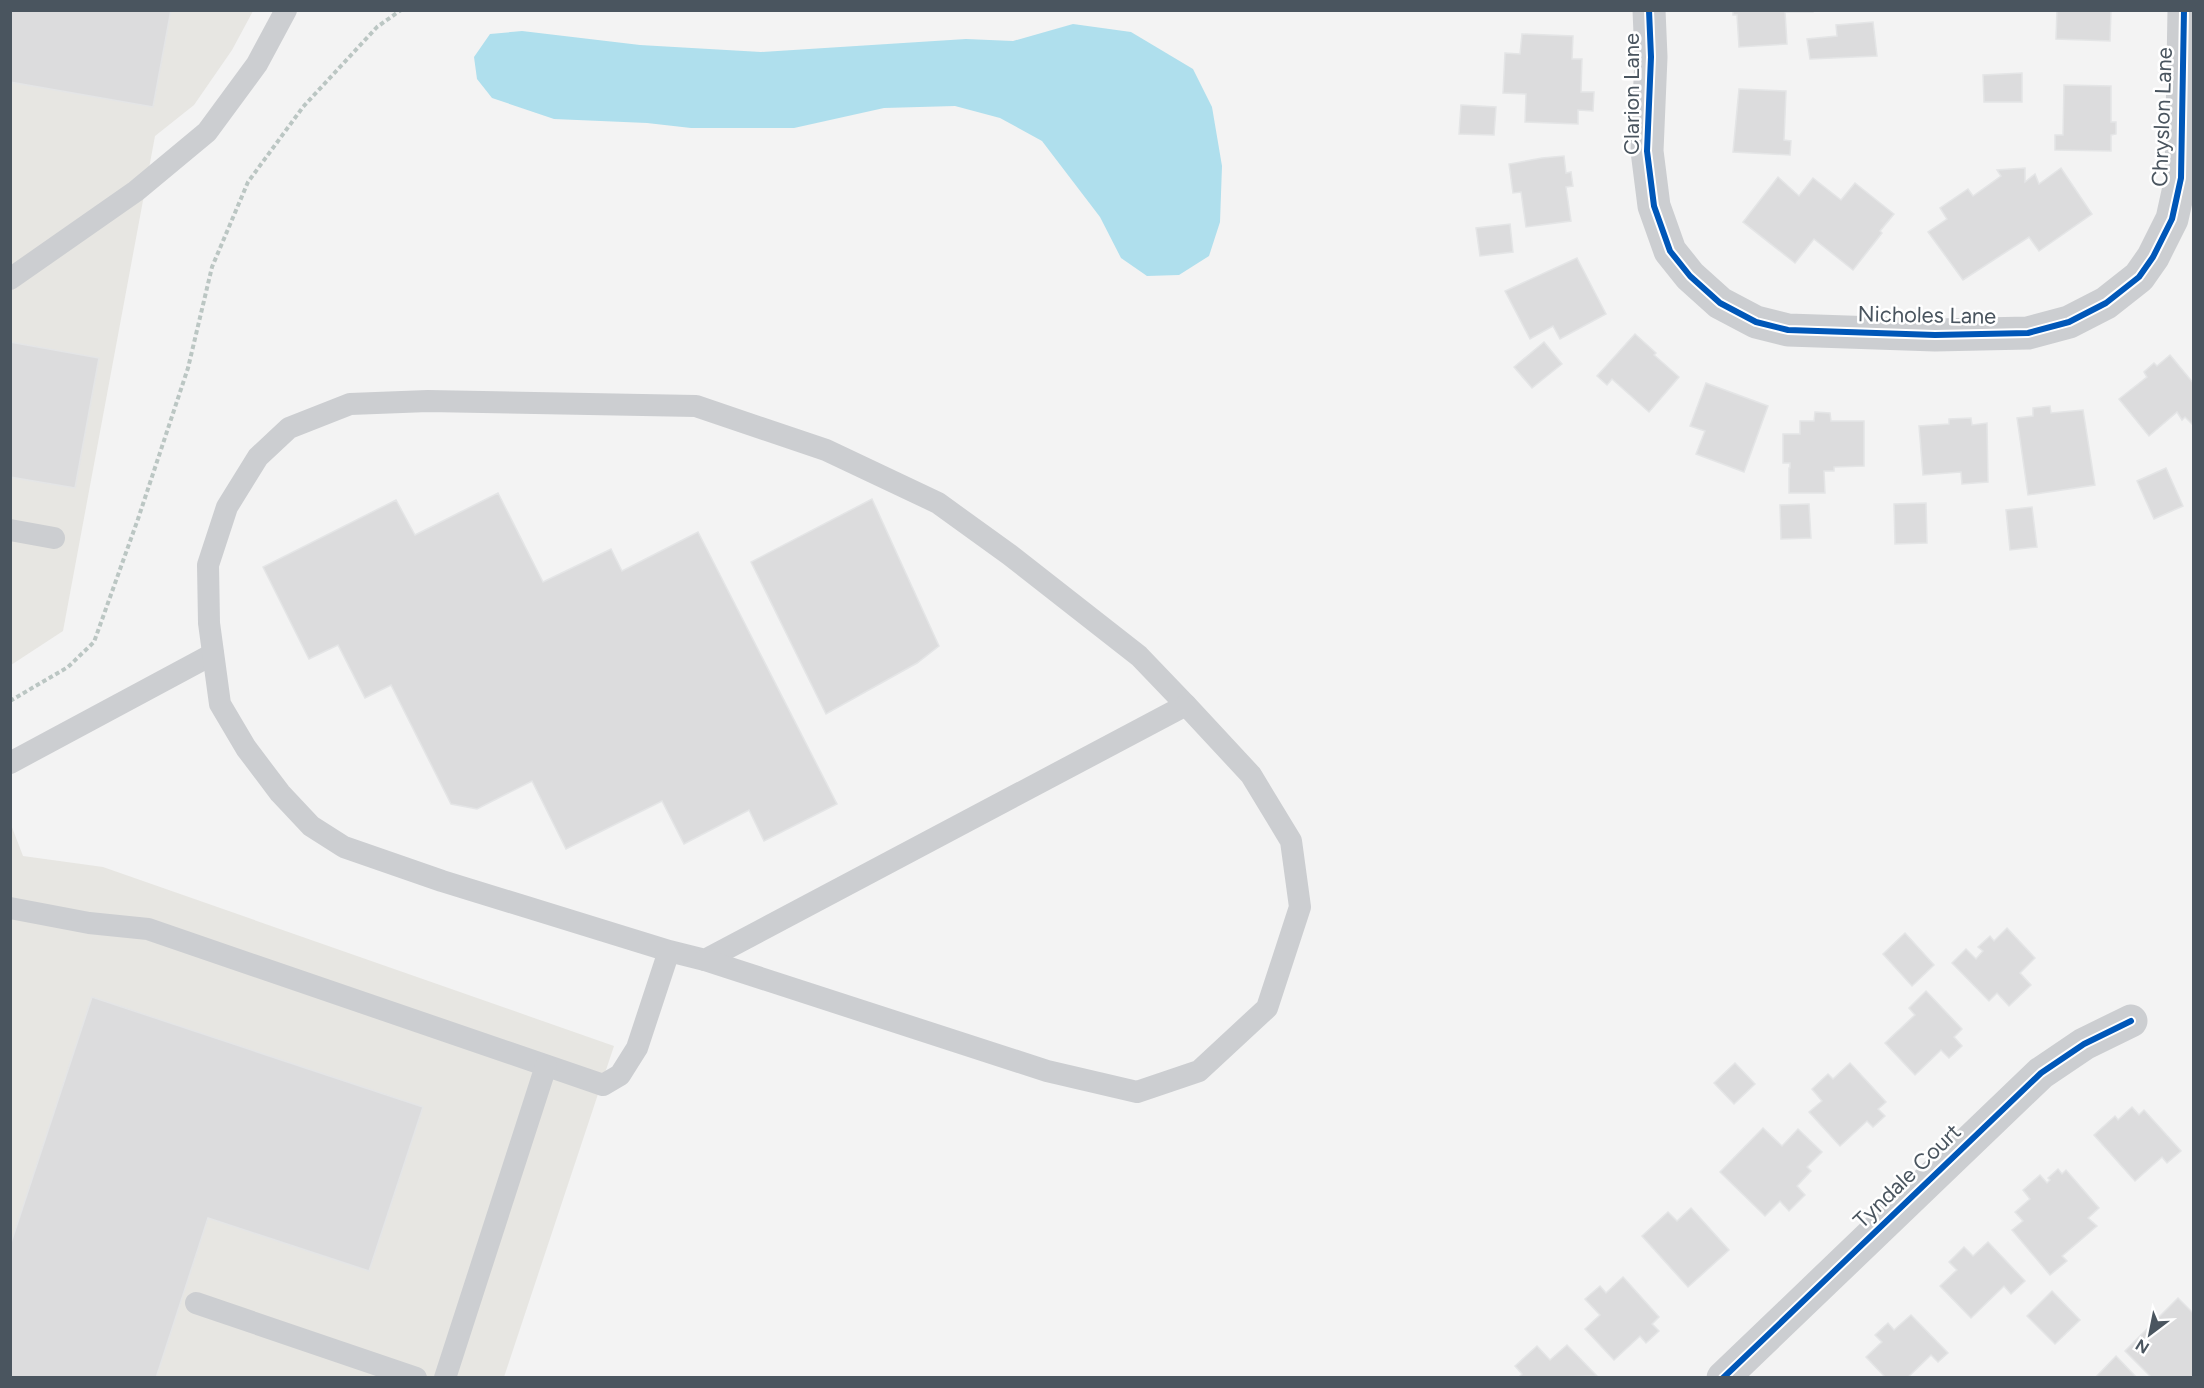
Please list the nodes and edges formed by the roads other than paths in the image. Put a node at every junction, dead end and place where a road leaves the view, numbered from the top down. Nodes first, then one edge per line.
1 (286, 10) edge
2 (1649, 10) edge
3 (2184, 10) edge
4 (2153, 257) joint
5 (1690, 276) joint
6 (10, 279) edge
7 (10, 530) edge
8 (54, 538) dead end
9 (213, 654) junction
10 (1186, 705) junction
11 (10, 763) edge
12 (10, 908) edge
13 (669, 951) junction
14 (705, 960) junction
15 (2131, 1021) dead end
16 (546, 1066) junction
17 (196, 1303) dead end
18 (416, 1377) edge
19 (445, 1377) edge
20 (1723, 1377) edge

1 - 6 lane
2 - 5 street, Clarion Lane
3 - 4 street, Chryslon Lane
4 - 5 street, Nicholes Lane
7 - 8 lane
9 - 10 lane
9 - 11 lane
9 - 13 lane
10 - 14 lane
10 - 14 lane
12 - 16 lane
13 - 14 lane
13 - 16 lane
15 - 20 street, Tyndale Court
16 - 19 lane
17 - 18 lane

